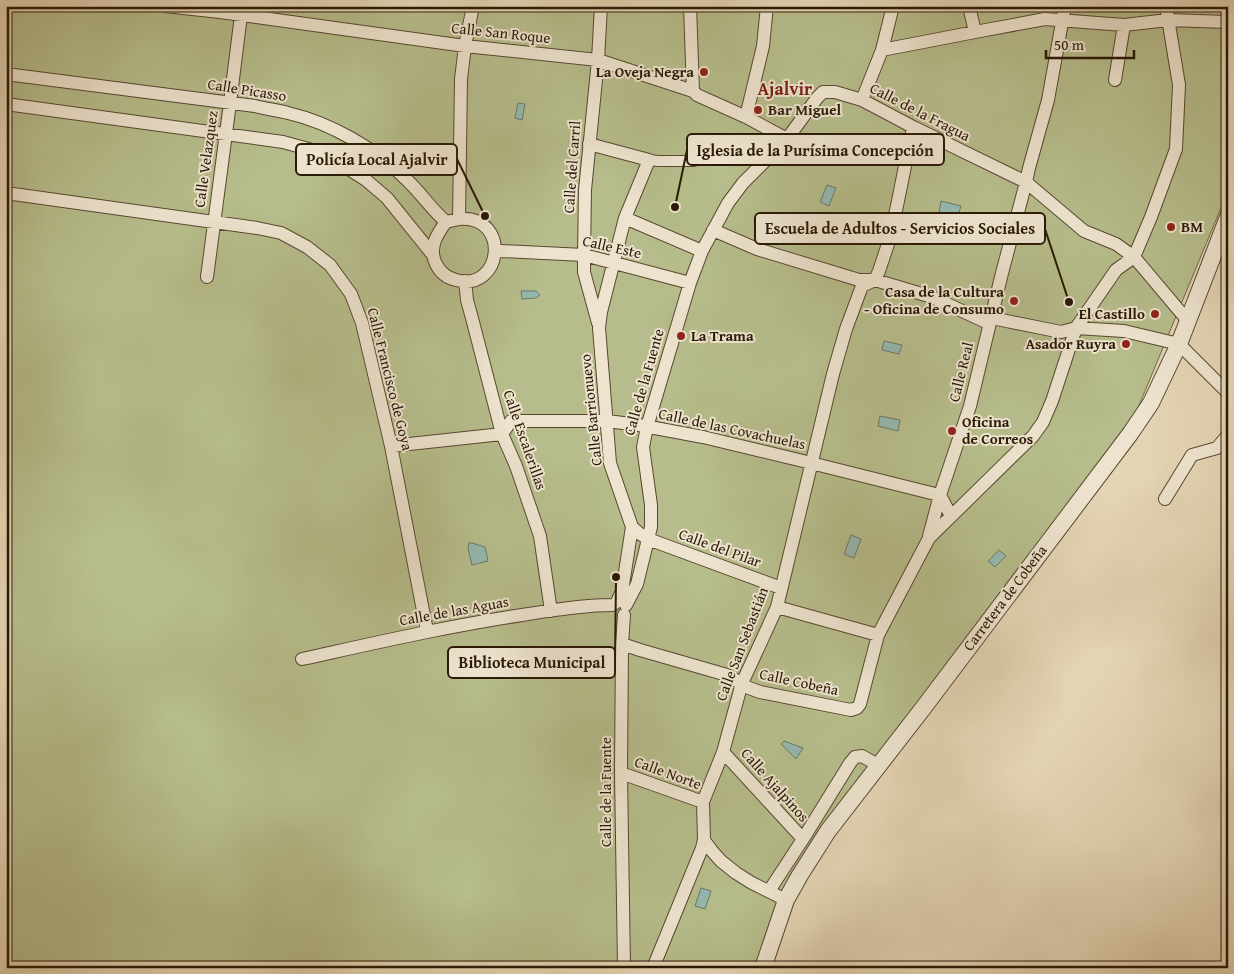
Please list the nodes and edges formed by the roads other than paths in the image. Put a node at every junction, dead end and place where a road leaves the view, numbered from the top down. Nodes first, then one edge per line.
1 (166, 6) edge
2 (473, 6) edge
3 (600, 6) edge
4 (690, 6) edge
5 (767, 6) edge
6 (893, 6) edge
7 (969, 6) edge
8 (1065, 6) edge
9 (1166, 6) edge
10 (242, 12) edge
11 (1062, 20) junction
12 (1168, 20) junction
13 (1228, 22) edge
14 (1124, 25) junction
15 (974, 32) junction
16 (465, 46) junction
17 (882, 50) junction
18 (598, 60) junction
19 (6, 74) edge
20 (1115, 80) dead end
21 (693, 91) junction
22 (862, 100) junction
23 (230, 103) junction
24 (6, 104) edge
25 (746, 117) junction
26 (913, 127) junction
27 (226, 134) junction
28 (787, 139) junction
29 (589, 144) junction
30 (649, 160) junction
31 (694, 161) dead end
32 (1026, 182) junction
33 (6, 193) edge
34 (1228, 217) edge
35 (625, 218) junction
36 (214, 221) junction
37 (452, 221) junction
38 (713, 230) junction
39 (702, 251) junction
40 (495, 252) junction
41 (433, 255) junction
42 (584, 255) junction
43 (1134, 257) junction
44 (615, 263) junction
45 (206, 277) dead end
46 (875, 280) junction
47 (465, 281) junction
48 (690, 283) junction
49 (992, 318) junction
50 (1188, 321) junction
51 (600, 328) junction
52 (1076, 328) junction
53 (1179, 344) junction
54 (1228, 392) edge
55 (607, 421) junction
56 (647, 427) junction
57 (502, 434) junction
58 (1228, 434) edge
59 (391, 446) junction
60 (812, 463) junction
61 (940, 495) junction
62 (1165, 499) dead end
63 (951, 516) junction
64 (632, 526) junction
65 (928, 538) junction
66 (648, 539) junction
67 (781, 588) junction
68 (620, 607) junction
69 (777, 607) junction
70 (551, 611) junction
71 (428, 631) junction
72 (878, 635) junction
73 (622, 644) junction
74 (302, 659) dead end
75 (742, 683) junction
76 (723, 752) junction
77 (878, 765) junction
78 (621, 773) junction
79 (703, 802) junction
80 (704, 840) junction
81 (803, 840) junction
82 (768, 891) junction
83 (786, 900) junction
84 (624, 968) edge
85 (653, 968) edge
86 (763, 968) edge

1 - 10 street, Calle San Roque
2 - 16 street
3 - 18 street, Calle del Carril
4 - 21 street
5 - 25 street
6 - 17 street
7 - 15 street
8 - 11 street, Calle Real
9 - 12 street
10 - 16 street, Calle San Roque
10 - 23 street, Calle Velazquez
11 - 14 street
11 - 15 street
11 - 32 street, Calle Real
12 - 13 street
12 - 14 street
12 - 43 street
14 - 20 street
15 - 17 street
16 - 18 street, Calle San Roque
16 - 37 street
17 - 22 street
18 - 21 street, Calle San Roque
18 - 29 street, Calle del Carril
19 - 23 street, Calle Picasso
21 - 25 street, Calle San Roque
22 - 26 street, Calle de la Fragua
22 - 28 street, Calle de la Fragua
23 - 27 street, Calle Velazquez
23 - 37 street, Calle Picasso
24 - 27 street
25 - 28 street, Calle San Roque
26 - 32 street, Calle de la Fragua
26 - 46 street
27 - 36 street, Calle Velazquez
27 - 41 street
28 - 38 street, Calle de la Fuente
29 - 30 street
29 - 42 street, Calle del Carril
30 - 31 street
30 - 35 street
32 - 43 street, Calle de la Fragua
32 - 49 street, Calle Real
33 - 36 street, Calle Francisco de Goya
34 - 50 street, Carretera de Cobeña
35 - 39 street
35 - 44 street
36 - 45 street, Calle Velazquez
36 - 59 street, Calle Francisco de Goya
37 - 40 street
37 - 41 street
38 - 39 street, Calle de la Fuente
38 - 46 street
39 - 48 street, Calle de la Fuente
40 - 42 street, Calle Este
40 - 47 street
41 - 47 street
42 - 44 street, Calle Este
42 - 51 street, Calle del Carril
43 - 50 street, Calle de la Fragua
43 - 52 street
44 - 48 street, Calle Este
44 - 51 street
46 - 49 street
46 - 60 street, Calle San Sebastián
47 - 57 street, Calle Escalerillas
48 - 56 street, Calle de la Fuente
49 - 52 street
49 - 61 street, Calle Real
50 - 53 street, Carretera de Cobeña
51 - 55 street, Calle Barrionuevo
52 - 53 street
52 - 63 street
53 - 54 street
53 - 77 street, Carretera de Cobeña
55 - 56 street, Calle de las Covachuelas
55 - 57 street, Calle de las Covachuelas
55 - 64 street, Calle Barrionuevo
56 - 60 street, Calle de las Covachuelas
56 - 66 street, Calle de la Fuente
57 - 59 street
57 - 70 street, Calle Escalerillas
58 - 62 street
59 - 71 street, Calle Francisco de Goya
60 - 61 street, Calle de las Covachuelas
60 - 67 street, Calle San Sebastián
61 - 63 street
61 - 65 street, Calle Real
63 - 65 street
64 - 66 street
64 - 68 street, Calle de la Fuente
65 - 72 street
66 - 67 street, Calle del Pilar
66 - 68 street, Calle de la Fuente
67 - 69 street, Calle San Sebastián
68 - 70 street, Calle de las Aguas
68 - 73 street, Calle de la Fuente
69 - 72 street
69 - 75 street, Calle San Sebastián
70 - 71 street, Calle de las Aguas
71 - 74 street, Calle de las Aguas
72 - 75 street, Calle Cobeña
73 - 75 street, Calle Cobeña
73 - 78 street, Calle de la Fuente
75 - 76 street, Calle San Sebastián
76 - 79 street, Calle San Sebastián
76 - 81 street, Calle Ajalpinos
77 - 81 street, Calle Ajalpinos
77 - 83 street, Carretera de Cobeña
78 - 79 street, Calle Norte
78 - 84 street, Calle de la Fuente
79 - 80 street, Calle San Sebastián
80 - 82 street
80 - 85 street
81 - 82 street, Calle Ajalpinos
82 - 83 street
83 - 86 street, Carretera de Cobeña

